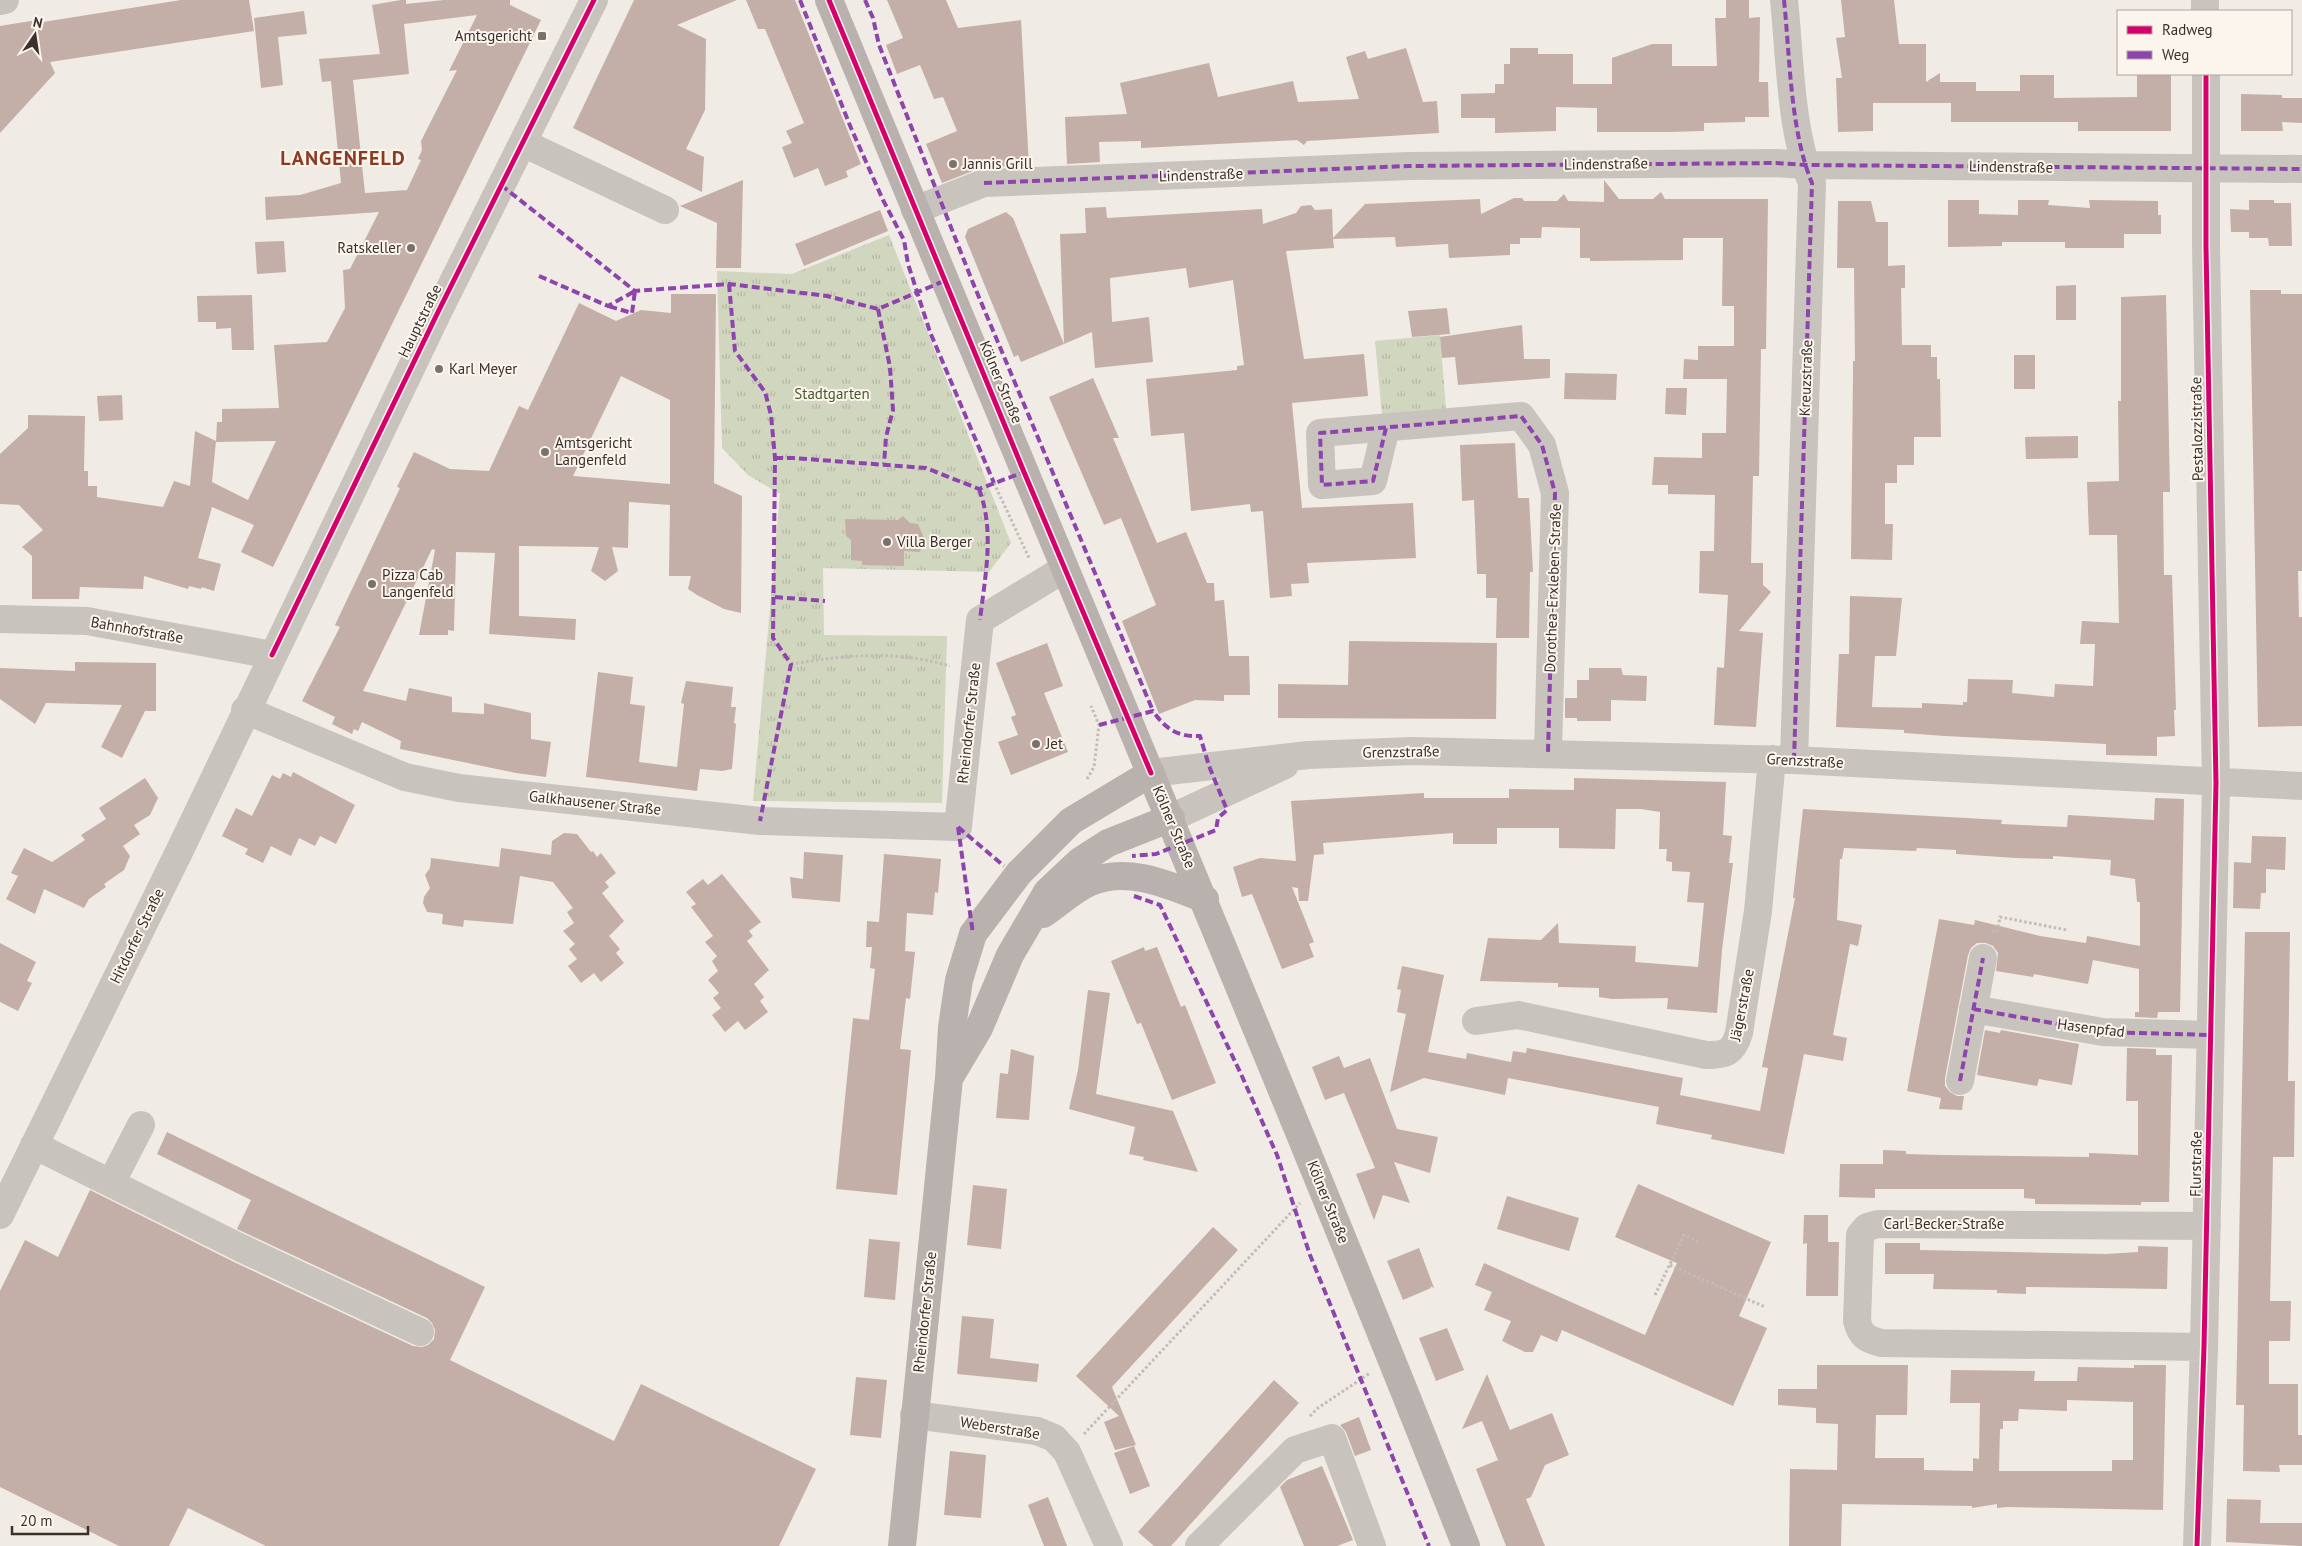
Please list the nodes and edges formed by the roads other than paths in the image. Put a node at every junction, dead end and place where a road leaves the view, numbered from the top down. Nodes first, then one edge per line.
1 (5, 0) edge
2 (594, 0) edge
3 (829, 0) edge
4 (1784, 0) edge
5 (0, 1) edge
6 (2206, 75) edge
7 (523, 143) junction
8 (1805, 165) junction
9 (2302, 169) edge
10 (2206, 170) junction
11 (665, 210) dead end
12 (915, 210) junction
13 (1386, 428) dead end
14 (1064, 569) junction
15 (0, 619) edge
16 (272, 655) junction
17 (245, 710) junction
18 (1548, 752) junction
19 (1308, 755) junction
20 (1783, 759) junction
21 (1151, 773) junction
22 (2216, 783) junction
23 (2302, 786) edge
24 (1171, 818) junction
25 (958, 827) joint
26 (1205, 899) junction
27 (1028, 925) junction
28 (1983, 958) road end
29 (1973, 1009) junction
30 (1476, 1021) dead end
31 (2210, 1035) junction
32 (949, 1078) junction
33 (1960, 1080) dead end
34 (141, 1125) dead end
35 (34, 1145) junction
36 (110, 1183) junction
37 (0, 1215) edge
38 (2207, 1226) junction
39 (420, 1332) dead end
40 (2204, 1346) junction
41 (914, 1415) junction
42 (902, 1546) edge
43 (1109, 1546) edge
44 (1199, 1546) edge
45 (1372, 1546) edge
46 (1466, 1546) edge
47 (2197, 1546) edge

1 - 5 street
2 - 7 street, Hauptstraße
3 - 12 main road, Kölner Straße
4 - 8 street, Kreuzstraße
6 - 10 street, Pestalozzistraße
7 - 11 street
7 - 16 street, Hauptstraße
8 - 10 street, Lindenstraße
8 - 12 street, Lindenstraße
8 - 20 street, Kreuzstraße
9 - 10 street, Lindenstraße
10 - 22 street, Pestalozzistraße
12 - 14 main road, Kölner Straße
13 - 18 street, Dorothea-Erxleben-Straße
14 - 21 main road, Kölner Straße
14 - 25 street, Rheindorfer Straße
15 - 16 street, Bahnhofstraße
16 - 17 street, Hitdorfer Straße
17 - 25 street, Galkhausener Straße
17 - 35 street, Hitdorfer Straße
18 - 19 street, Grenzstraße
18 - 20 street, Grenzstraße
19 - 21 street, Grenzstraße
19 - 24 street, Grenzstraße
20 - 22 street, Grenzstraße
20 - 30 street, Jägerstraße
21 - 24 main road, Kölner Straße
21 - 32 main road, Rheindorfer Straße
22 - 23 street, Grenzstraße
22 - 31 street, Flurstraße
24 - 26 main road, Kölner Straße
24 - 27 main road, Rheindorfer Straße
26 - 27 main road, Rheindorfer Straße
26 - 46 main road, Kölner Straße
27 - 32 main road, Rheindorfer Straße
28 - 29 street
29 - 31 street, Hasenpfad
29 - 33 street
31 - 38 street, Flurstraße
32 - 41 main road, Rheindorfer Straße
34 - 36 street
35 - 36 street
35 - 37 street, Hitdorfer Straße
36 - 39 street
38 - 40 street, Flurstraße
38 - 40 street, Carl-Becker-Straße
40 - 47 street, Flurstraße
41 - 42 main road, Rheindorfer Straße
41 - 43 street, Weberstraße
44 - 45 street

